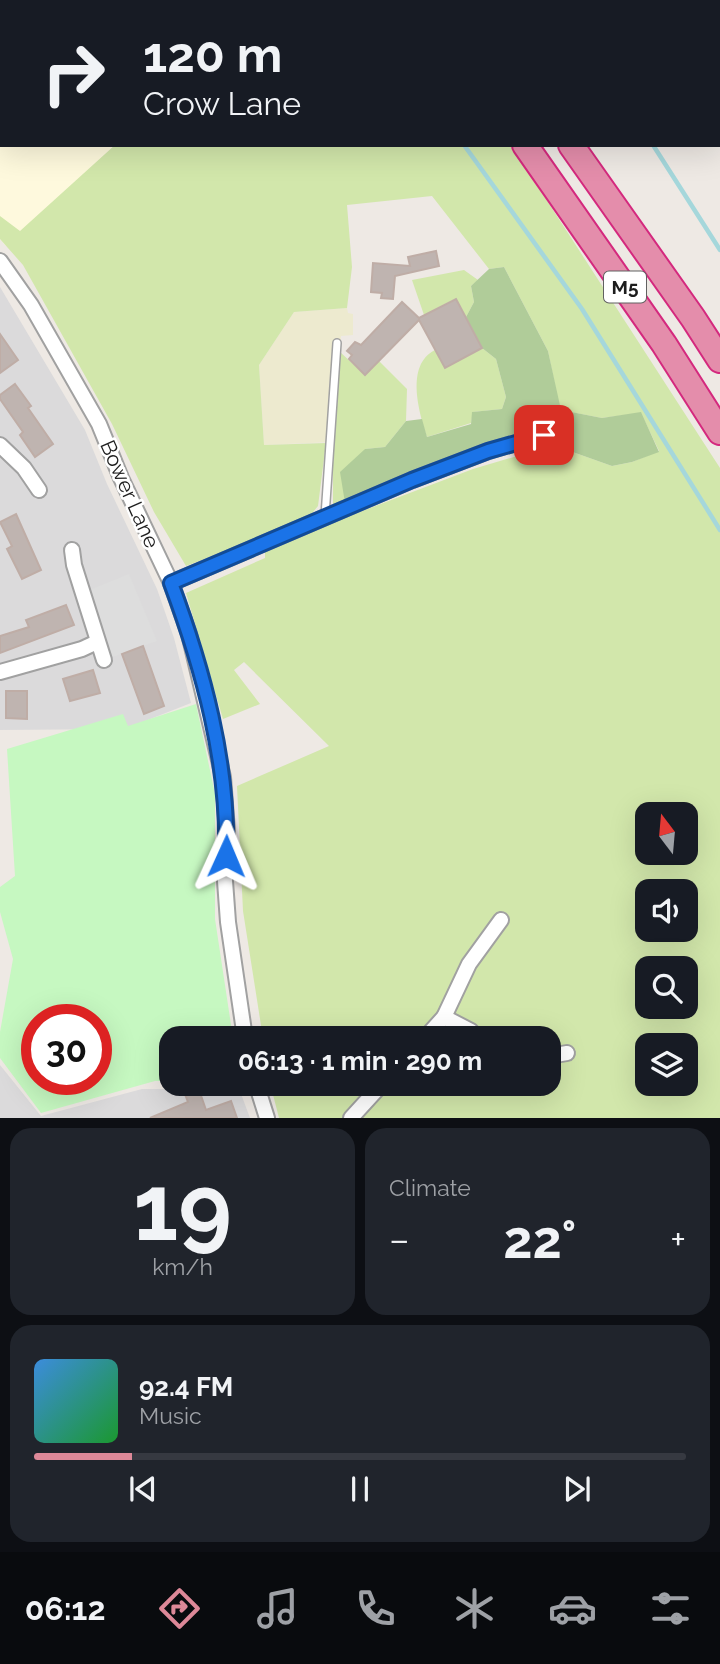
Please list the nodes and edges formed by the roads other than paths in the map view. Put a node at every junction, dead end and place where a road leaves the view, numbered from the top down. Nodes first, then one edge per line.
1 (526, 147) edge
2 (572, 147) edge
3 (0, 261) edge
4 (337, 342) dead end
5 (720, 360) edge
6 (720, 432) edge
7 (564, 436) dead end
8 (0, 445) edge
9 (39, 490) dead end
10 (325, 518) junction
11 (72, 550) dead end
12 (171, 583) junction
13 (97, 642) junction
14 (104, 660) dead end
15 (0, 672) edge
16 (501, 920) dead end
17 (444, 1017) junction
18 (243, 1026) edge
19 (436, 1026) edge
20 (461, 1026) edge
21 (567, 1053) dead end
22 (561, 1054) edge
23 (260, 1096) edge
24 (371, 1096) edge
25 (267, 1118) edge
26 (351, 1118) edge

1 - 6 highway, M5
2 - 5 highway, M5
3 - 12 street, Bower Lane
4 - 10 lane
7 - 10 street
8 - 9 street
10 - 12 street
11 - 13 street
12 - 18 street, Bower Lane
13 - 14 street
13 - 15 street
16 - 17 street
17 - 19 street
17 - 20 street
21 - 22 street
23 - 25 street
24 - 26 street

